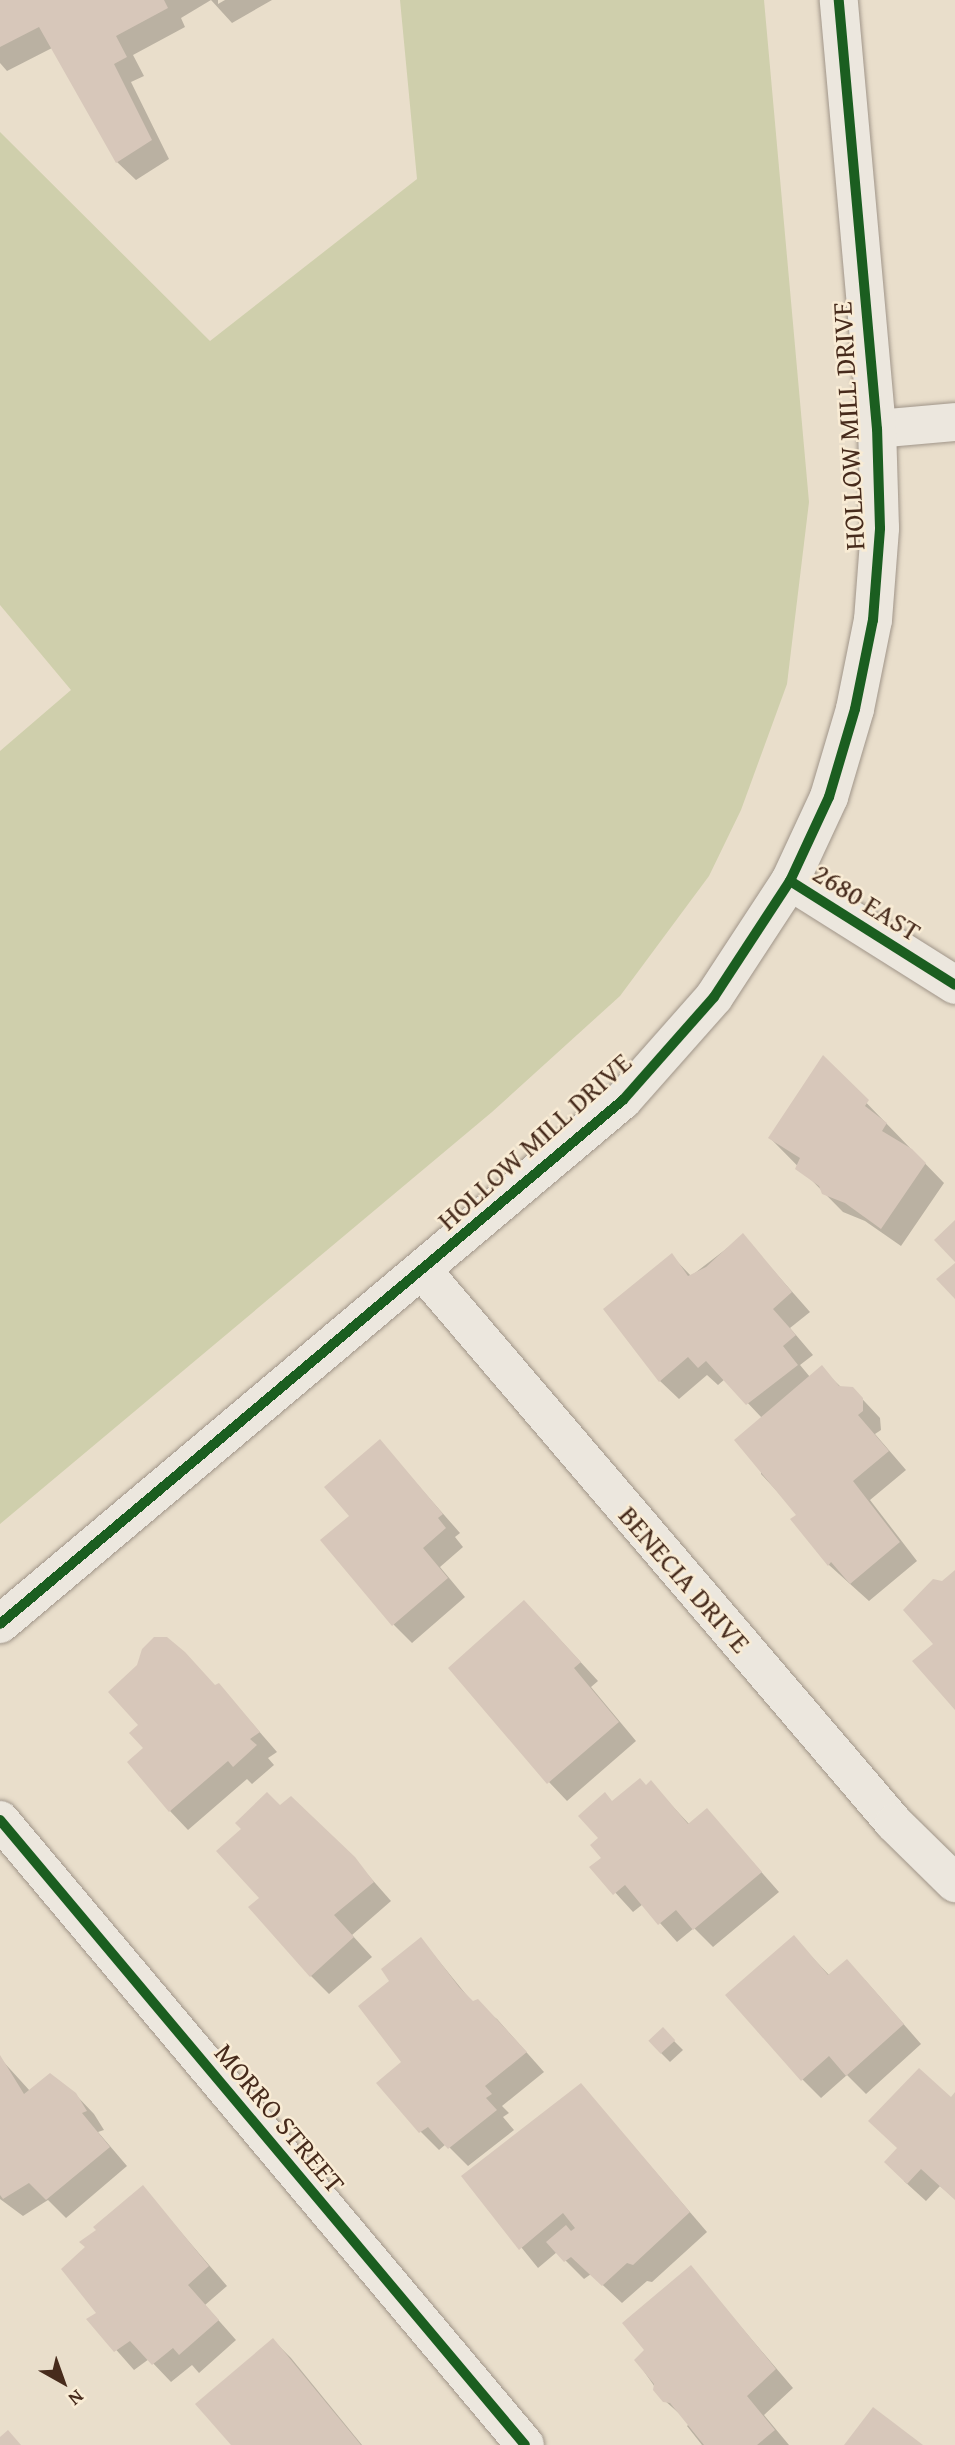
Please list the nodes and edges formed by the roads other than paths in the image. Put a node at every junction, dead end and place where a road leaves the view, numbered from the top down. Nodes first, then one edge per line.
1 (839, 0) edge
2 (955, 422) edge
3 (877, 429) junction
4 (790, 881) junction
5 (955, 985) edge
6 (422, 1270) junction
7 (0, 1624) edge
8 (0, 1820) edge
9 (955, 1883) edge
10 (524, 2445) edge

1 - 3 street, HOLLOW MILL DRIVE
2 - 3 street
3 - 4 street, HOLLOW MILL DRIVE
4 - 5 street, 2680 EAST
4 - 6 street, HOLLOW MILL DRIVE
6 - 7 street, HOLLOW MILL DRIVE
6 - 9 street, BENECIA DRIVE
8 - 10 street, MORRO STREET

